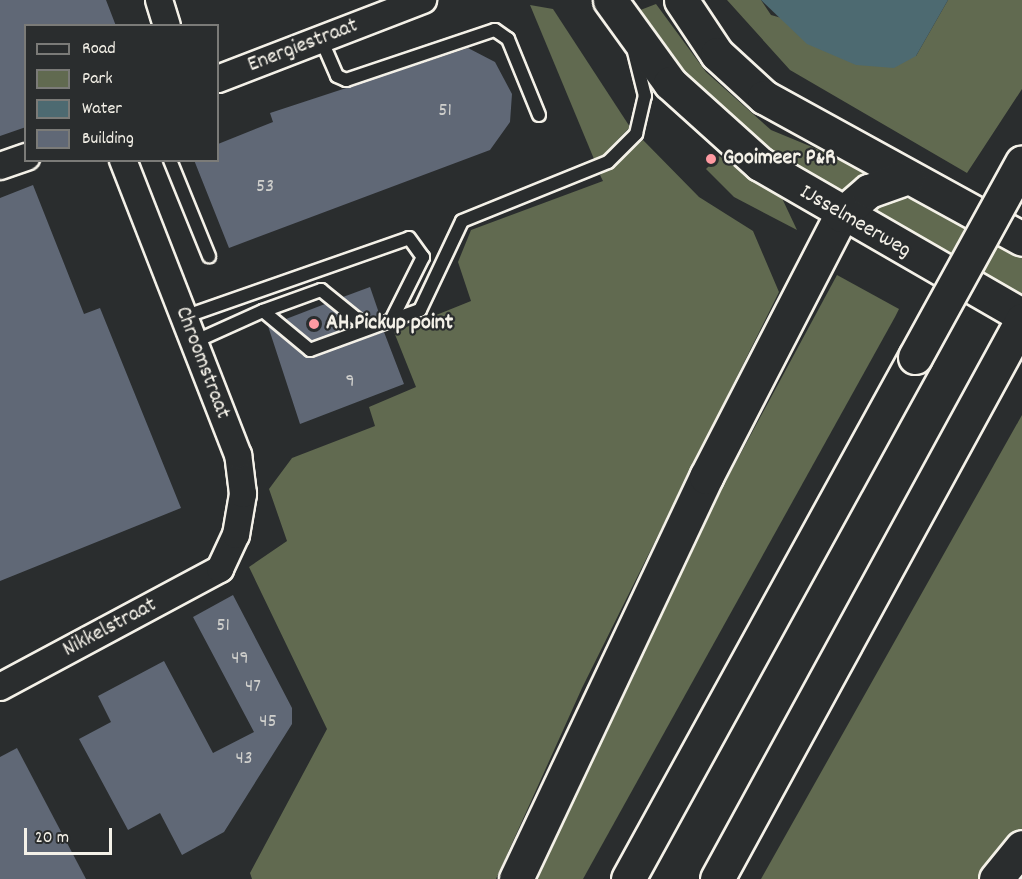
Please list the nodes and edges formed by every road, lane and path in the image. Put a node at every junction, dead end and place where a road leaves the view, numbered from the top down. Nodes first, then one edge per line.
1 (159, 0) edge
2 (423, 0) edge
3 (610, 0) edge
4 (681, 0) edge
5 (166, 24) edge
6 (626, 28) junction
7 (321, 39) junction
8 (219, 79) edge
9 (539, 115) dead end
10 (24, 158) edge
11 (124, 162) edge
12 (171, 162) edge
13 (1022, 162) edge
14 (0, 166) edge
15 (908, 177) junction
16 (842, 215) junction
17 (1022, 239) edge
18 (209, 256) dead end
19 (263, 312) junction
20 (1022, 315) edge
21 (184, 317) junction
22 (392, 319) junction
23 (1022, 320) edge
24 (368, 328) junction
25 (194, 342) junction
26 (220, 569) joint
27 (0, 687) edge
28 (1022, 847) edge
29 (516, 879) edge
30 (628, 879) edge
31 (717, 879) edge
32 (996, 879) edge

1 - 5 street
2 - 7 street, Energiestraat
3 - 6 main road, IJsselmeerweg
4 - 15 main road
6 - 16 main road, IJsselmeerweg
6 - 22 lane
7 - 8 street, Energiestraat
7 - 9 lane
10 - 14 street
11 - 21 street, Chroomstraat
12 - 18 lane
13 - 30 main road, bridge
15 - 16 main road
15 - 17 main road
16 - 20 main road, IJsselmeerweg
16 - 29 main road
19 - 24 lane
19 - 24 lane
19 - 25 lane
21 - 22 lane
21 - 25 street, Chroomstraat
22 - 24 lane
23 - 31 main road
25 - 26 street, Chroomstraat
26 - 27 street, Nikkelstraat
28 - 32 main road

